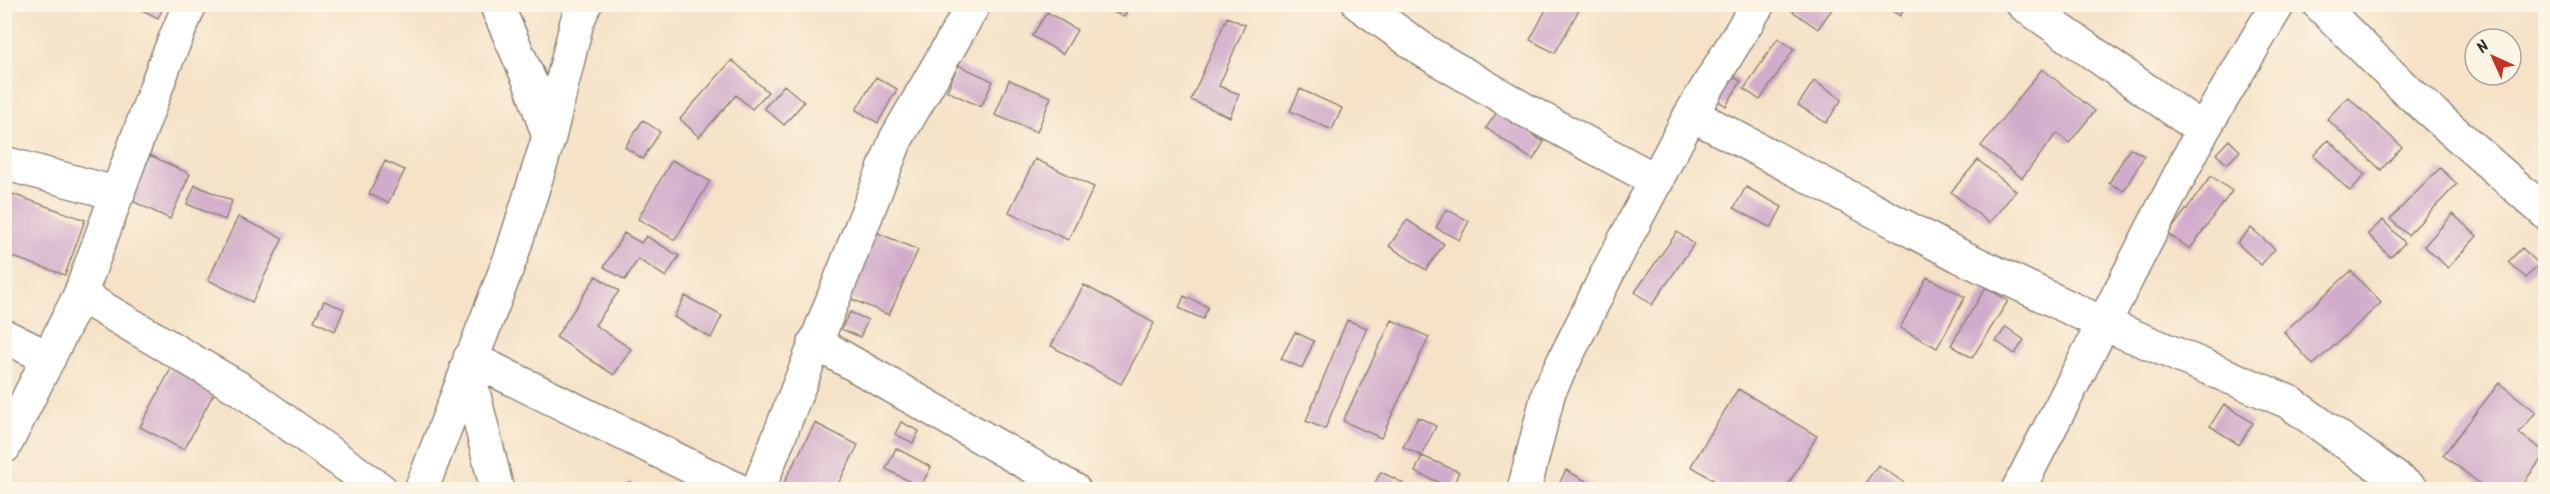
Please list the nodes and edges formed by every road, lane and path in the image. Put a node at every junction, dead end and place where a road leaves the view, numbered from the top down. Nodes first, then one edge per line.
1 (190, 4) edge
2 (496, 4) edge
3 (585, 4) edge
4 (974, 4) edge
5 (1359, 4) edge
6 (1758, 4) edge
7 (2023, 4) edge
8 (2278, 4) edge
9 (2319, 4) edge
10 (1691, 114) junction
11 (2203, 130) junction
12 (549, 137) junction
13 (4, 163) edge
14 (1657, 181) junction
15 (118, 194) junction
16 (2546, 213) edge
17 (80, 295) junction
18 (2104, 324) junction
19 (4, 336) edge
20 (815, 342) junction
21 (49, 358) junction
22 (469, 363) junction
23 (4, 447) edge
24 (381, 489) edge
25 (421, 489) edge
26 (497, 489) edge
27 (738, 489) edge
28 (758, 489) edge
29 (1074, 489) edge
30 (1524, 489) edge
31 (2018, 489) edge
32 (2412, 489) edge

1 - 15 street
2 - 12 street
3 - 12 street
4 - 20 street
5 - 14 street
6 - 10 street
7 - 11 street
8 - 11 street
9 - 16 street
10 - 14 street
10 - 18 street
11 - 18 street
12 - 22 street
13 - 15 street
14 - 30 street
15 - 17 street
17 - 21 street
17 - 24 street
18 - 31 street
18 - 32 street
19 - 21 street
20 - 28 street
20 - 29 street
21 - 23 street
22 - 25 street
22 - 26 street
22 - 27 street

